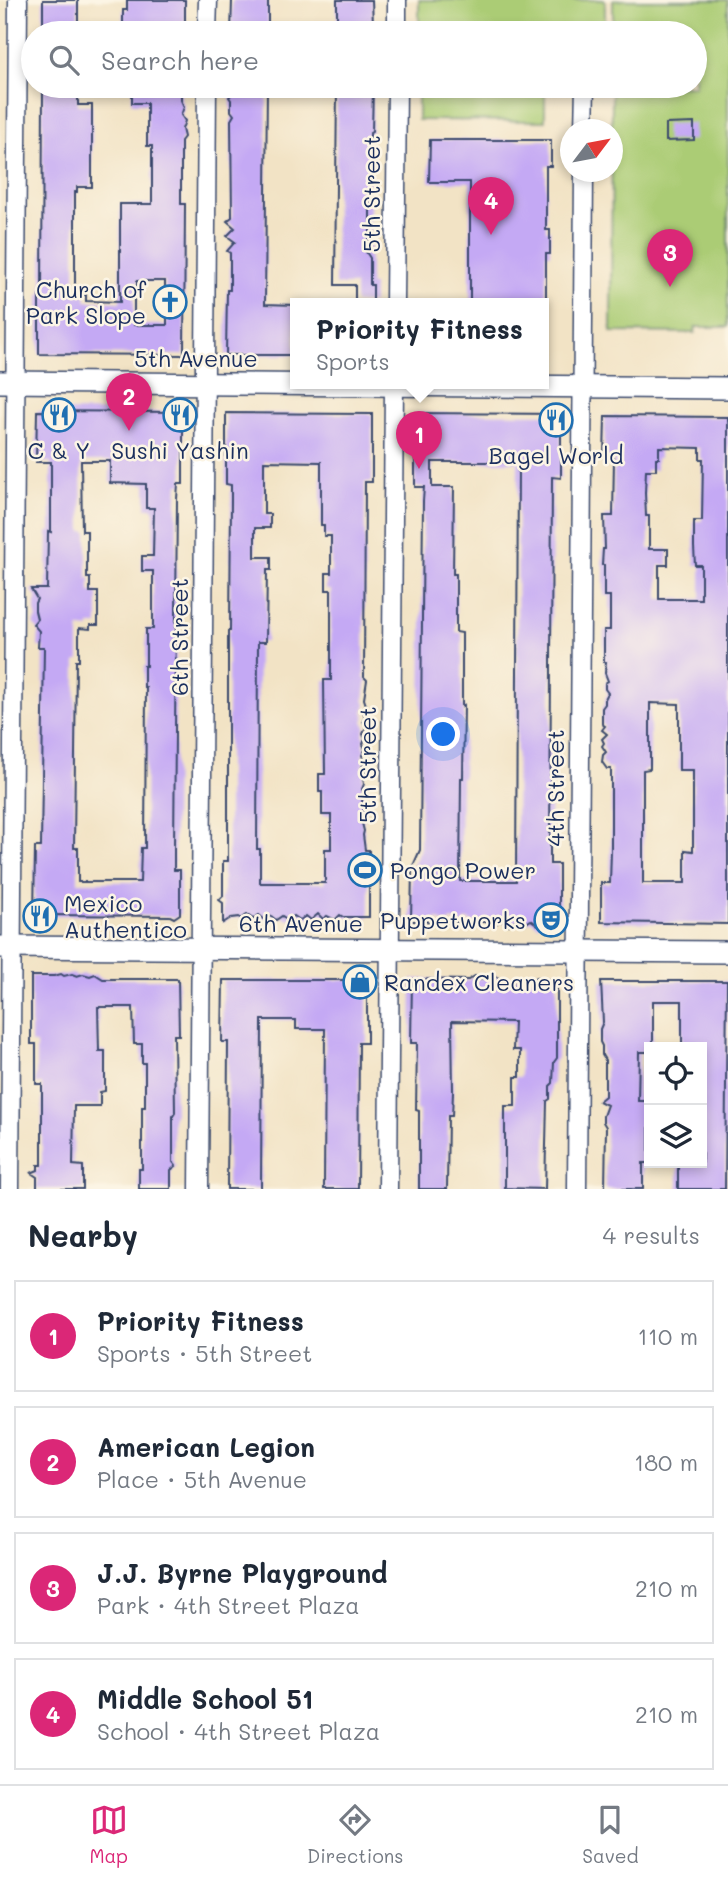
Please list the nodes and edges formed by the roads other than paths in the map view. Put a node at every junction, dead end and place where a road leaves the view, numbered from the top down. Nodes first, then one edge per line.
1 (18, 0) edge
2 (208, 0) edge
3 (397, 0) edge
4 (207, 21) edge
5 (397, 21) edge
6 (207, 98) edge
7 (397, 98) edge
8 (585, 98) edge
9 (584, 119) edge
10 (584, 182) edge
11 (395, 298) edge
12 (8, 382) edge
13 (205, 384) junction
14 (290, 384) edge
15 (549, 386) edge
16 (583, 386) junction
17 (728, 388) edge
18 (394, 389) edge
19 (6, 947) edge
20 (201, 949) junction
21 (390, 950) junction
22 (579, 951) junction
23 (728, 952) edge
24 (10, 1189) edge
25 (199, 1189) edge
26 (388, 1189) edge
27 (577, 1189) edge

1 - 12 street
2 - 4 street
3 - 5 street
6 - 13 street, 6th Street
7 - 11 street, 5th Street
8 - 9 street
10 - 16 street, 4th Street
12 - 13 street, 5th Avenue
12 - 19 street
13 - 14 street, 5th Avenue
13 - 20 street, 6th Street
15 - 16 street, 5th Avenue
16 - 17 street, 5th Avenue
16 - 22 street, 4th Street
18 - 21 street, 5th Street
19 - 20 street, 6th Avenue
19 - 24 street
20 - 21 street, 6th Avenue
20 - 25 street, 6th Street
21 - 22 street, 6th Avenue
21 - 26 street, 5th Street
22 - 23 street, 6th Avenue
22 - 27 street, 4th Street

